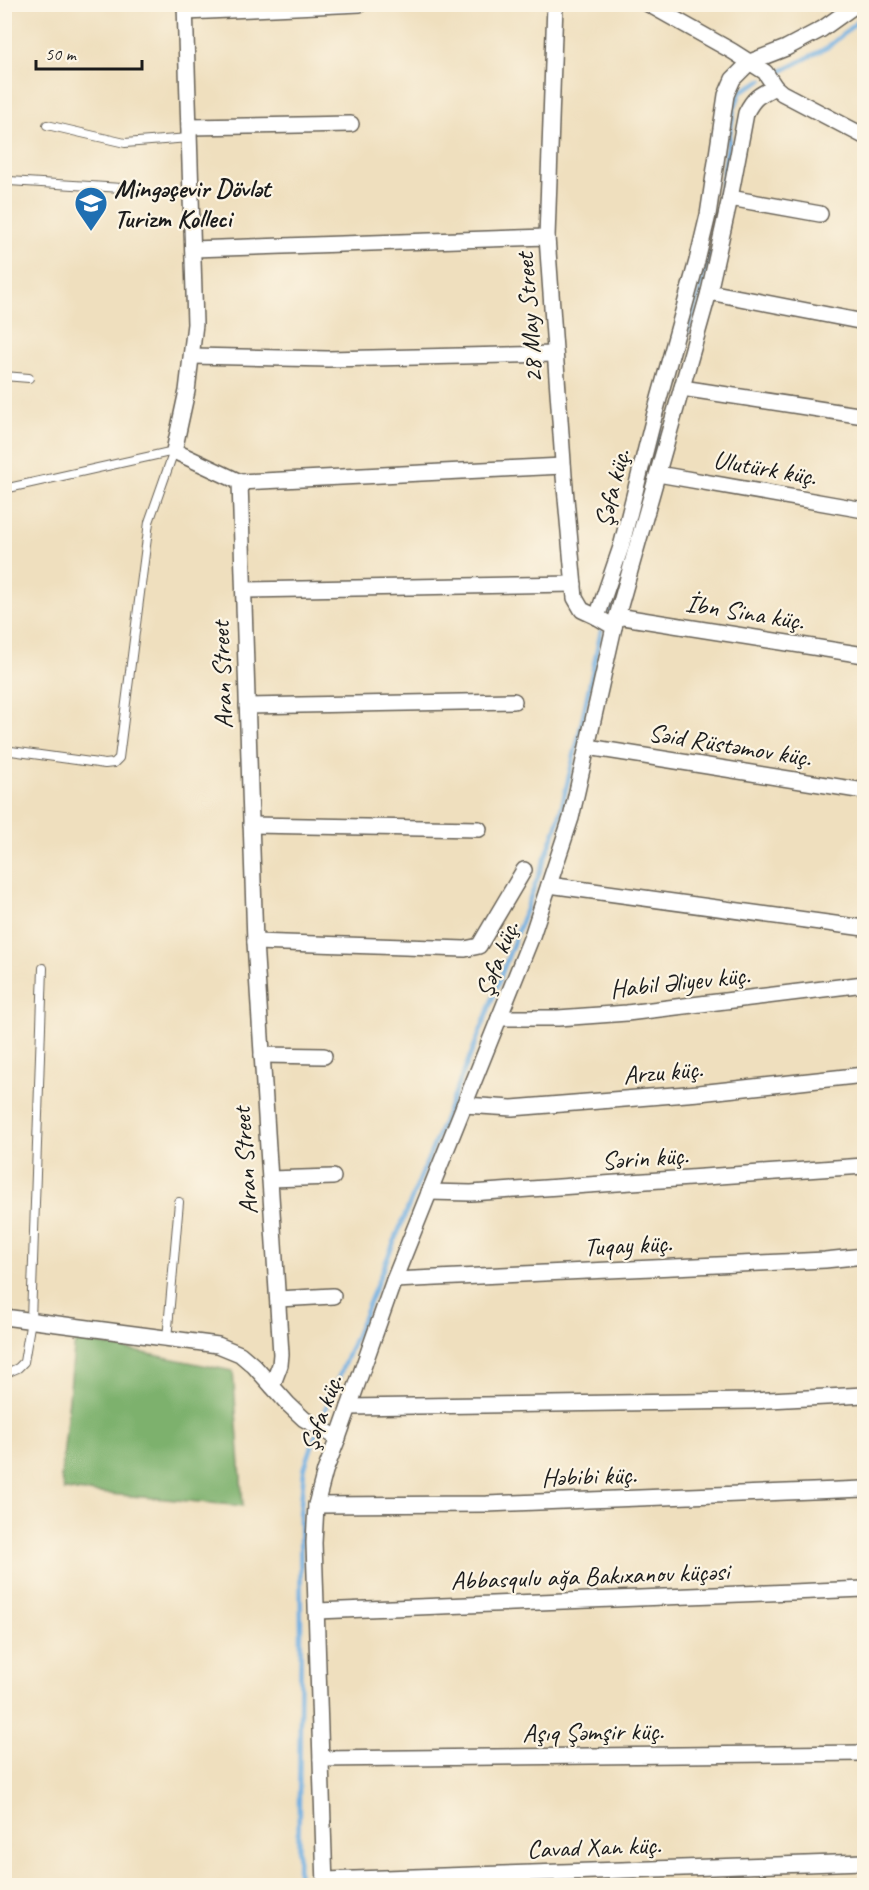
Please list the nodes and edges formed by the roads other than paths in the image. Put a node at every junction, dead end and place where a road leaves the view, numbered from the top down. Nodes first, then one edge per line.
1 (360, 4) edge
2 (555, 4) edge
3 (648, 4) edge
4 (857, 4) edge
5 (185, 8) edge
6 (750, 62) junction
7 (775, 87) junction
8 (351, 124) dead end
9 (47, 125) dead end
10 (189, 132) junction
11 (864, 136) edge
12 (4, 184) edge
13 (122, 188) dead end
14 (730, 198) junction
15 (820, 214) dead end
16 (547, 237) junction
17 (193, 249) junction
18 (709, 292) junction
19 (864, 322) edge
20 (555, 354) junction
21 (192, 356) junction
22 (4, 376) edge
23 (29, 378) dead end
24 (682, 388) junction
25 (864, 416) edge
26 (174, 451) junction
27 (563, 466) junction
28 (658, 474) junction
29 (240, 482) junction
30 (4, 489) edge
31 (864, 510) edge
32 (574, 584) junction
33 (244, 590) junction
34 (597, 617) junction
35 (616, 622) junction
36 (864, 655) edge
37 (514, 700) dead end
38 (247, 706) junction
39 (588, 747) junction
40 (4, 750) edge
41 (864, 792) edge
42 (251, 825) junction
43 (479, 829) dead end
44 (524, 870) dead end
45 (549, 885) junction
46 (864, 928) edge
47 (255, 942) junction
48 (43, 969) dead end
49 (864, 984) edge
50 (500, 1018) junction
51 (262, 1055) junction
52 (324, 1056) dead end
53 (864, 1075) edge
54 (464, 1105) junction
55 (864, 1167) edge
56 (333, 1177) dead end
57 (270, 1179) junction
58 (429, 1192) junction
59 (179, 1202) dead end
60 (864, 1256) edge
61 (394, 1280) junction
62 (333, 1296) dead end
63 (278, 1299) junction
64 (4, 1317) edge
65 (30, 1320) junction
66 (167, 1339) junction
67 (4, 1374) edge
68 (272, 1386) junction
69 (864, 1395) edge
70 (349, 1407) junction
71 (338, 1438) junction
72 (864, 1489) edge
73 (316, 1505) junction
74 (864, 1589) edge
75 (317, 1611) junction
76 (864, 1753) edge
77 (321, 1759) junction
78 (864, 1862) edge
79 (325, 1883) edge

1 - 5 street
2 - 16 street, 28 May Street
3 - 6 street
4 - 6 street
5 - 10 street
6 - 7 street
6 - 34 street, Şəfa küç.
7 - 11 street
7 - 14 street, Şəfa küç.
8 - 10 street
9 - 10 lane
10 - 17 street
12 - 13 lane
14 - 15 street
14 - 18 street, Şəfa küç.
16 - 17 street
16 - 20 street, 28 May Street
17 - 21 street
18 - 19 street
18 - 24 street, Şəfa küç.
20 - 21 street
20 - 27 street, 28 May Street
21 - 26 street
22 - 23 lane
24 - 25 street
24 - 28 street, Şəfa küç.
26 - 29 street
26 - 30 lane
26 - 40 lane
27 - 29 street
27 - 32 street, 28 May Street
28 - 31 street, Ulutürk küç.
28 - 35 street, Şəfa küç.
29 - 33 street, Aran Street
32 - 33 street
32 - 34 street, 28 May Street
33 - 38 street, Aran Street
34 - 35 street
35 - 36 street, İbn Sina küç.
35 - 39 street, Şəfa küç.
37 - 38 street
38 - 42 street, Aran Street
39 - 41 street, Səid Rüstəmov küç.
39 - 45 street, Şəfa küç.
42 - 43 street
42 - 47 street, Aran Street
44 - 47 street
45 - 46 street
45 - 50 street, Şəfa küç.
47 - 51 street, Aran Street
48 - 65 lane
49 - 50 street, Habil Əliyev küç.
50 - 54 street, Şəfa küç.
51 - 52 street
51 - 57 street, Aran Street
53 - 54 street, Arzu küç.
54 - 58 street, Şəfa küç.
55 - 58 street, Sərin küç.
56 - 57 street
57 - 63 street, Aran Street
58 - 61 street, Şəfa küç.
59 - 66 lane
60 - 61 street, Tuqay küç.
61 - 70 street, Şəfa küç.
62 - 63 street
63 - 68 street, Aran Street
64 - 65 street
65 - 66 street
65 - 67 lane
66 - 68 street
68 - 71 street
69 - 70 street
70 - 71 street, Şəfa küç.
71 - 73 street, Şəfa küç.
72 - 73 street, Həbibi küç.
73 - 75 street, Şəfa küç.
74 - 75 street, Abbasqulu ağa Bakıxanov küçəsi
75 - 77 street, Şəfa küç.
76 - 77 street, Aşıq Şəmşir küç.
77 - 79 street, Şəfa küç.
78 - 79 street, Cavad Xan küç.

